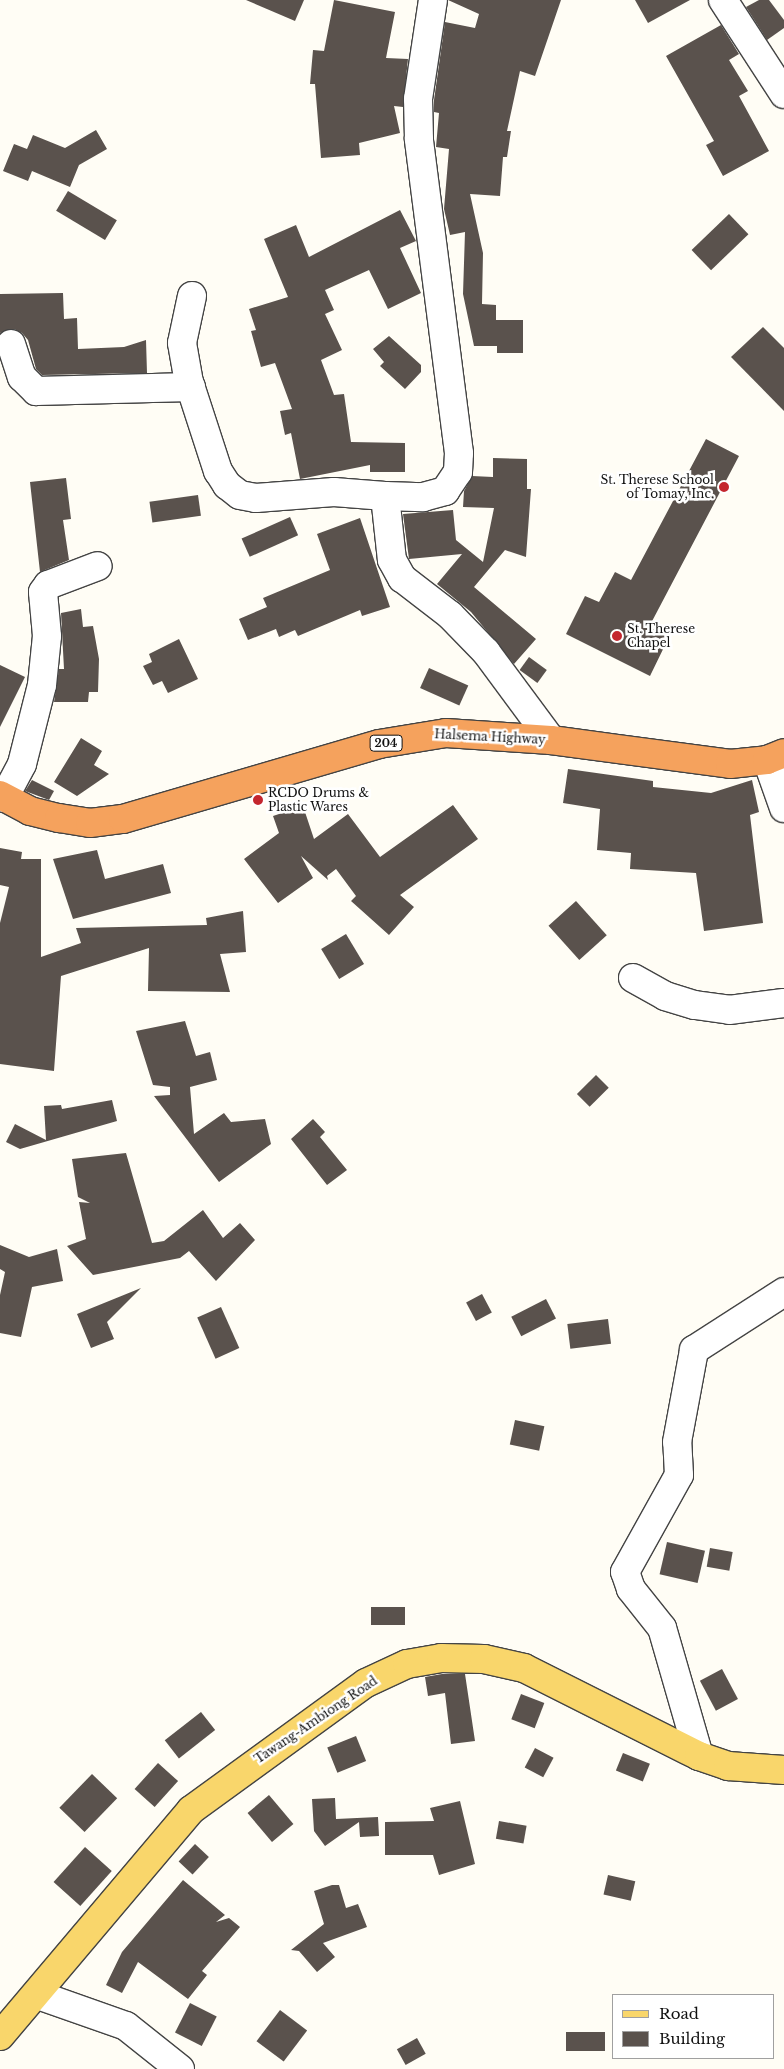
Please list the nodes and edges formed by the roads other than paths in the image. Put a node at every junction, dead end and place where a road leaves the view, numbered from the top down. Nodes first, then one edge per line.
1 (433, 0) edge
2 (723, 0) edge
3 (784, 94) edge
4 (192, 296) dead end
5 (11, 344) dead end
6 (190, 387) junction
7 (385, 496) junction
8 (98, 566) dead end
9 (551, 740) junction
10 (776, 757) edge
11 (2, 796) edge
12 (784, 808) edge
13 (633, 978) dead end
14 (784, 1003) edge
15 (784, 1292) edge
16 (699, 1756) junction
17 (784, 1770) edge
18 (38, 1995) junction
19 (0, 2036) edge
20 (180, 2069) edge

1 - 7 street
2 - 3 street
4 - 6 street
5 - 6 street
6 - 7 street
7 - 9 street
8 - 11 street
9 - 10 highway, Halsema Highway / 204
9 - 11 highway, Halsema Highway / 204
10 - 12 street
13 - 14 street
15 - 16 street
16 - 17 main road, Tawang-Ambiong Road
16 - 18 main road, Tawang-Ambiong Road
18 - 19 main road, Tawang-Ambiong Road
18 - 20 street

